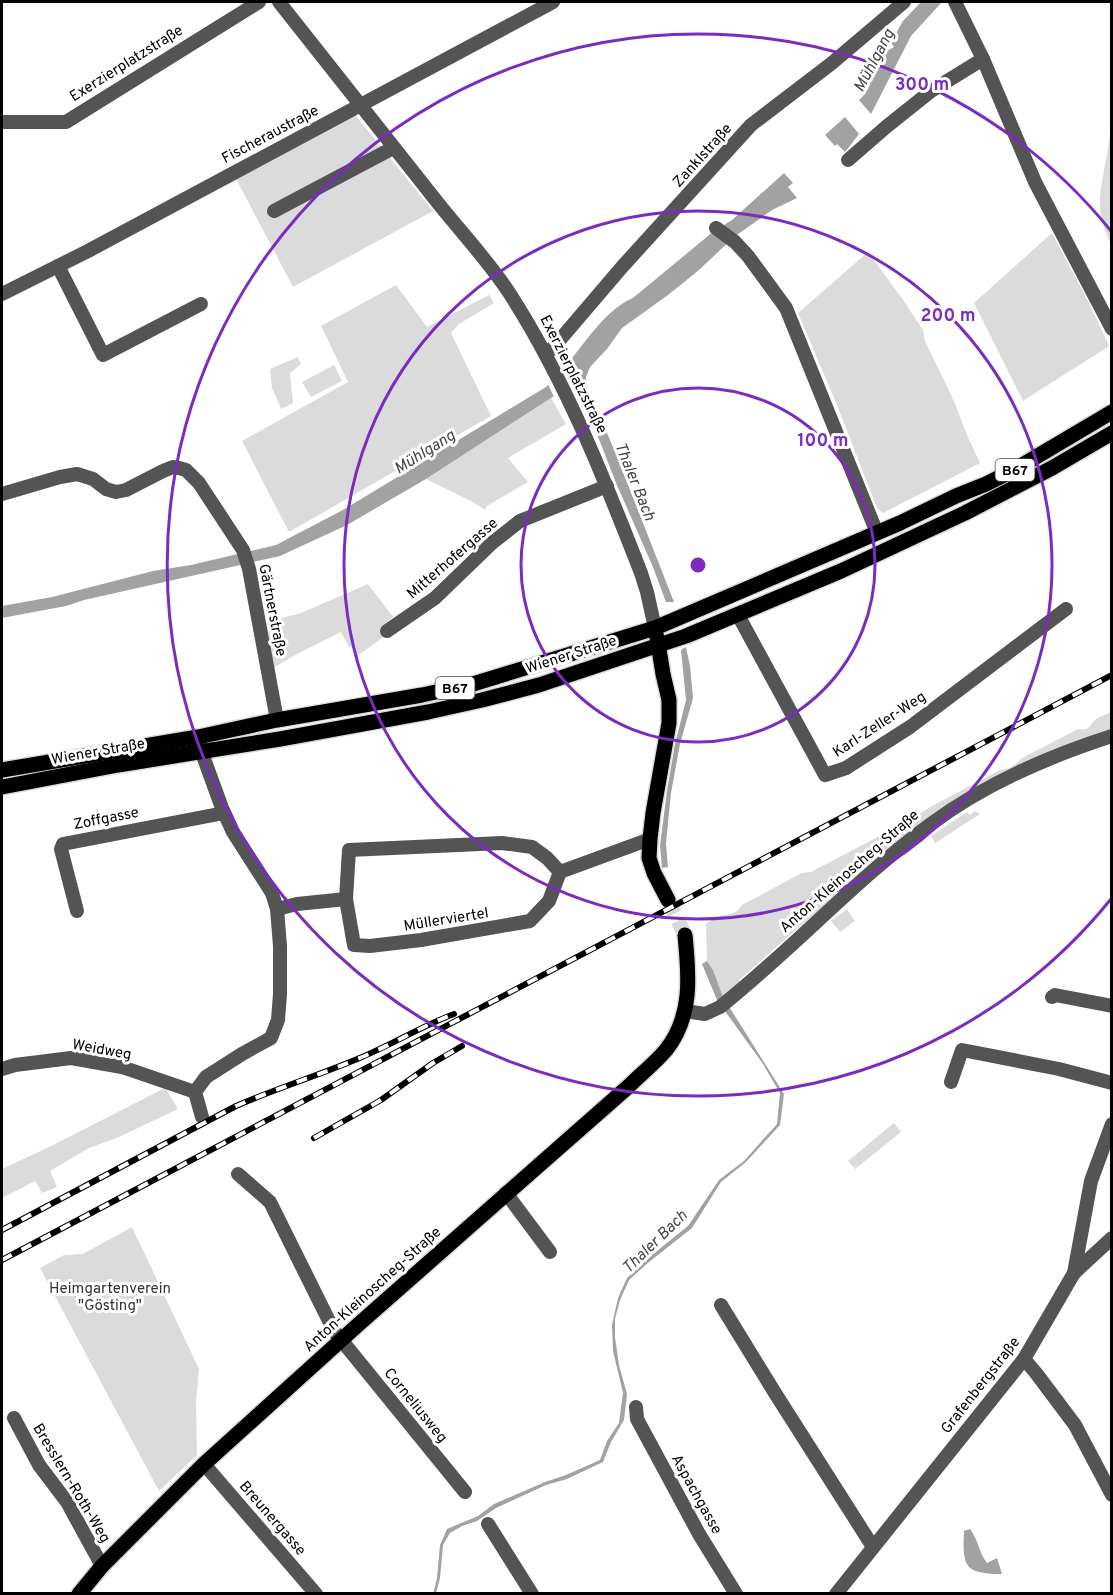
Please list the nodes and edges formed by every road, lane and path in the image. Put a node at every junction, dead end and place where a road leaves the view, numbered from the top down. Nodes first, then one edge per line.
1 (259, 2) edge
2 (279, 2) edge
3 (553, 2) edge
4 (904, 2) edge
5 (955, 2) edge
6 (983, 59) junction
7 (359, 105) junction
8 (2, 122) edge
9 (393, 148) junction
10 (848, 160) dead end
11 (274, 211) dead end
12 (716, 228) dead end
13 (58, 266) junction
14 (2, 294) edge
15 (201, 304) dead end
16 (1112, 329) edge
17 (545, 352) junction
18 (1112, 412) edge
19 (1112, 433) edge
20 (607, 486) junction
21 (2, 494) edge
22 (877, 533) junction
23 (1066, 609) dead end
24 (738, 615) junction
25 (655, 628) junction
26 (387, 631) dead end
27 (659, 645) junction
28 (277, 720) junction
29 (198, 736) junction
30 (1112, 736) edge
31 (202, 753) junction
32 (2, 770) edge
33 (2, 787) edge
34 (224, 813) junction
35 (650, 839) junction
36 (560, 872) junction
37 (346, 899) junction
38 (668, 900) tunnel mouth
39 (277, 909) junction
40 (77, 911) dead end
41 (685, 935) tunnel mouth
42 (1052, 997) dead end
43 (686, 1003) junction
44 (1112, 1006) edge
45 (2, 1069) edge
46 (951, 1082) dead end
47 (1112, 1083) edge
48 (195, 1092) junction
49 (202, 1117) dead end
50 (1112, 1124) edge
51 (238, 1174) dead end
52 (506, 1193) junction
53 (1112, 1238) edge
54 (550, 1252) dead end
55 (1074, 1273) junction
56 (721, 1305) dead end
57 (341, 1340) junction
58 (1024, 1359) junction
59 (636, 1407) dead end
60 (14, 1418) dead end
61 (204, 1464) junction
62 (465, 1492) dead end
63 (1112, 1495) edge
64 (488, 1524) dead end
65 (873, 1547) junction
66 (102, 1566) junction
67 (79, 1593) edge
68 (316, 1593) edge
69 (532, 1593) edge
70 (736, 1593) edge
71 (836, 1593) edge

1 - 8 street, Exerzierplatzstraße
2 - 7 street, Exerzierplatzstraße
3 - 7 street, Fischeraustraße
4 - 17 street, Zanklstraße
5 - 6 street
6 - 10 street
6 - 16 street
7 - 9 street, Exerzierplatzstraße
7 - 13 street, Fischeraustraße
9 - 11 street
9 - 17 street, Exerzierplatzstraße
12 - 22 street
13 - 14 street, Fischeraustraße
13 - 15 street
17 - 20 street, Exerzierplatzstraße
18 - 22 main road, Wiener Straße / B67
19 - 24 main road, Wiener Straße / B67
20 - 25 street, Exerzierplatzstraße
20 - 26 street, Mitterhofergasse
21 - 28 street, Gärtnerstraße
22 - 25 main road, Wiener Straße / B67
23 - 24 street, Karl-Zeller-Weg
24 - 27 main road, Wiener Straße / B67
25 - 27 main road, Exerzierplatzstraße
25 - 28 main road, Wiener Straße / B67
27 - 31 main road, Wiener Straße / B67
27 - 35 main road, Exerzierplatzstraße
28 - 29 main road, Wiener Straße / B67
29 - 31 street
29 - 32 main road, Wiener Straße / B67
30 - 43 street, Anton-Kleinoscheg-Straße
31 - 33 main road, Wiener Straße / B67
31 - 34 street
34 - 39 street
34 - 40 street, Zoffgasse
35 - 36 street
35 - 38 main road, Exerzierplatzstraße
36 - 37 street, Müllerviertel
36 - 37 street, Müllerviertel
37 - 39 street
39 - 48 street
41 - 43 main road
42 - 44 street
43 - 52 main road, Anton-Kleinoscheg-Straße
45 - 48 street, Weidweg
46 - 47 street
48 - 49 street
50 - 55 street, Grafenbergstraße
51 - 57 street, Corneliusweg
52 - 54 street
52 - 57 main road, Anton-Kleinoscheg-Straße
53 - 55 street
55 - 58 street, Grafenbergstraße
56 - 65 street
57 - 61 main road, Anton-Kleinoscheg-Straße
57 - 62 street, Corneliusweg
58 - 63 street
58 - 65 street, Grafenbergstraße
59 - 70 street, Aspachgasse
60 - 66 street, Bresslern-Roth-Weg
61 - 66 main road, Anton-Kleinoscheg-Straße
61 - 68 street, Breunergasse
64 - 69 street
65 - 71 street, Grafenbergstraße
66 - 67 main road, Anton-Kleinoscheg-Straße

